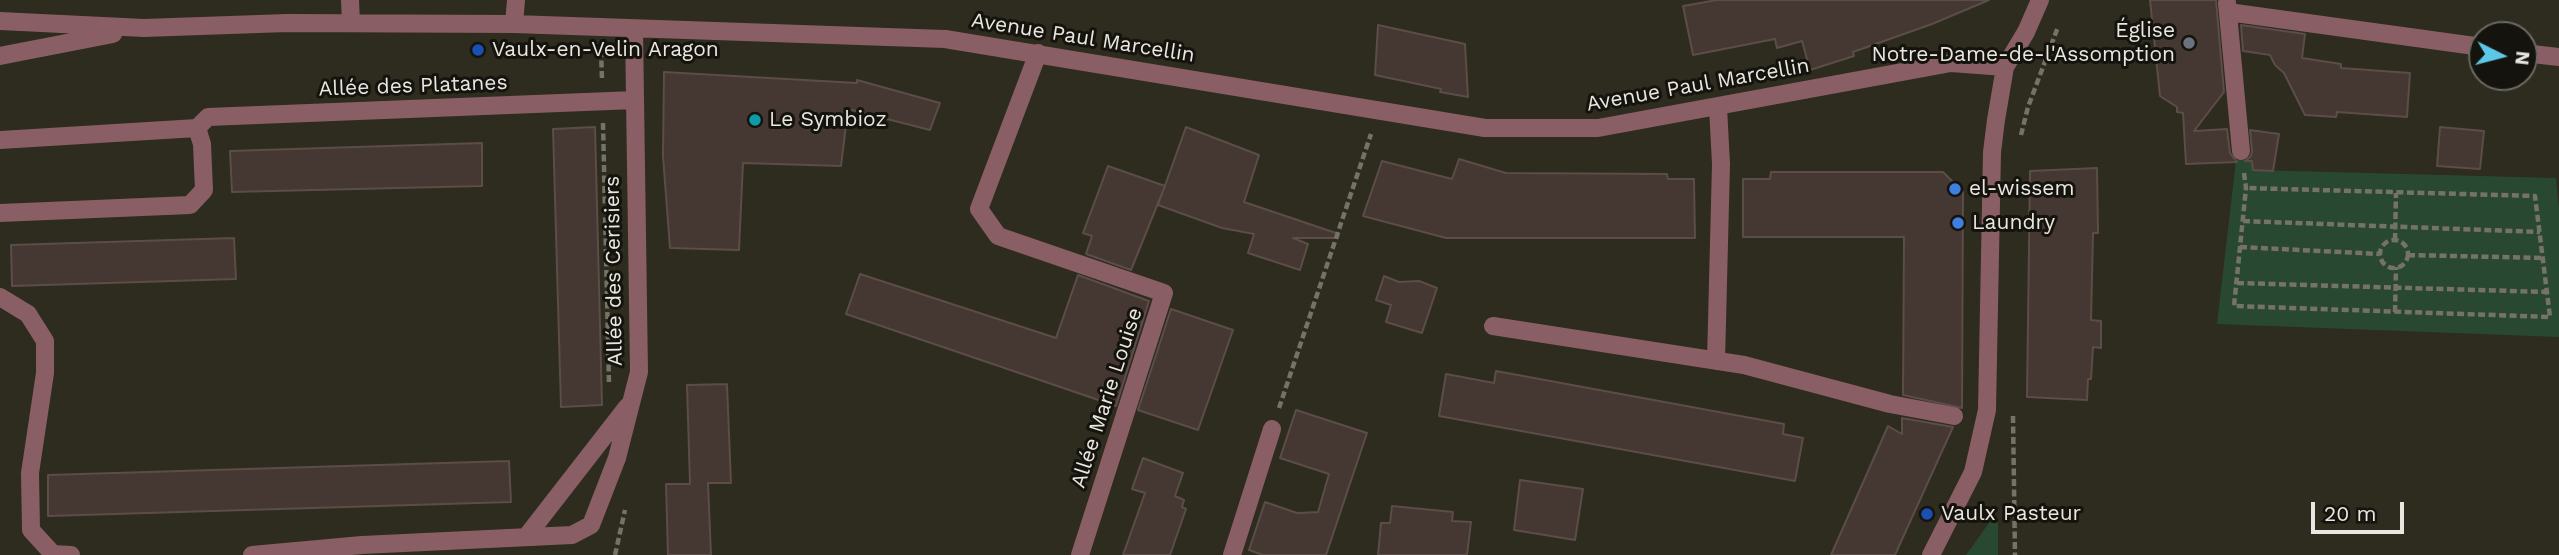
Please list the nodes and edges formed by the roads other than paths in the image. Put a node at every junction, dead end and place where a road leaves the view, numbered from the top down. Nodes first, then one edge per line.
1 (350, 0) edge
2 (516, 0) edge
3 (2039, 0) edge
4 (2227, 6) edge
5 (0, 21) edge
6 (351, 23) junction
7 (514, 24) junction
8 (144, 28) junction
9 (635, 29) junction
10 (2468, 45) edge
11 (1038, 54) junction
12 (2538, 54) edge
13 (0, 56) edge
14 (2559, 57) edge
15 (2005, 67) junction
16 (635, 100) junction
17 (1718, 107) junction
18 (197, 128) junction
19 (0, 139) edge
20 (2241, 151) road end
21 (0, 213) edge
22 (0, 298) edge
23 (1493, 326) dead end
24 (1716, 361) junction
25 (632, 401) junction
26 (1954, 416) dead end
27 (1272, 429) road end
28 (526, 537) junction
29 (71, 555) edge
30 (251, 555) edge
31 (1080, 555) edge
32 (1232, 555) edge
33 (1931, 555) edge

1 - 6 street
2 - 7 street
3 - 15 street
4 - 10 street
4 - 20 street
5 - 8 street, Avenue Paul Marcellin
6 - 7 street, Avenue Paul Marcellin
6 - 8 street, Avenue Paul Marcellin
7 - 9 street, Avenue Paul Marcellin
8 - 13 street, Avenue Paul Marcellin
9 - 11 street, Avenue Paul Marcellin
9 - 16 street, Allée des Cerisiers
11 - 17 street, Avenue Paul Marcellin
11 - 31 street, Allée Marie Louise
12 - 14 street
15 - 17 street, Avenue Paul Marcellin
15 - 33 street
16 - 18 street, Allée des Platanes
16 - 25 street, Allée des Cerisiers
17 - 24 street
18 - 19 street, Allée des Platanes
18 - 21 street
22 - 29 street
23 - 24 street
24 - 26 street
25 - 28 street
25 - 28 street, Allée des Cerisiers
27 - 32 street
28 - 30 street, Allée des Cerisiers

